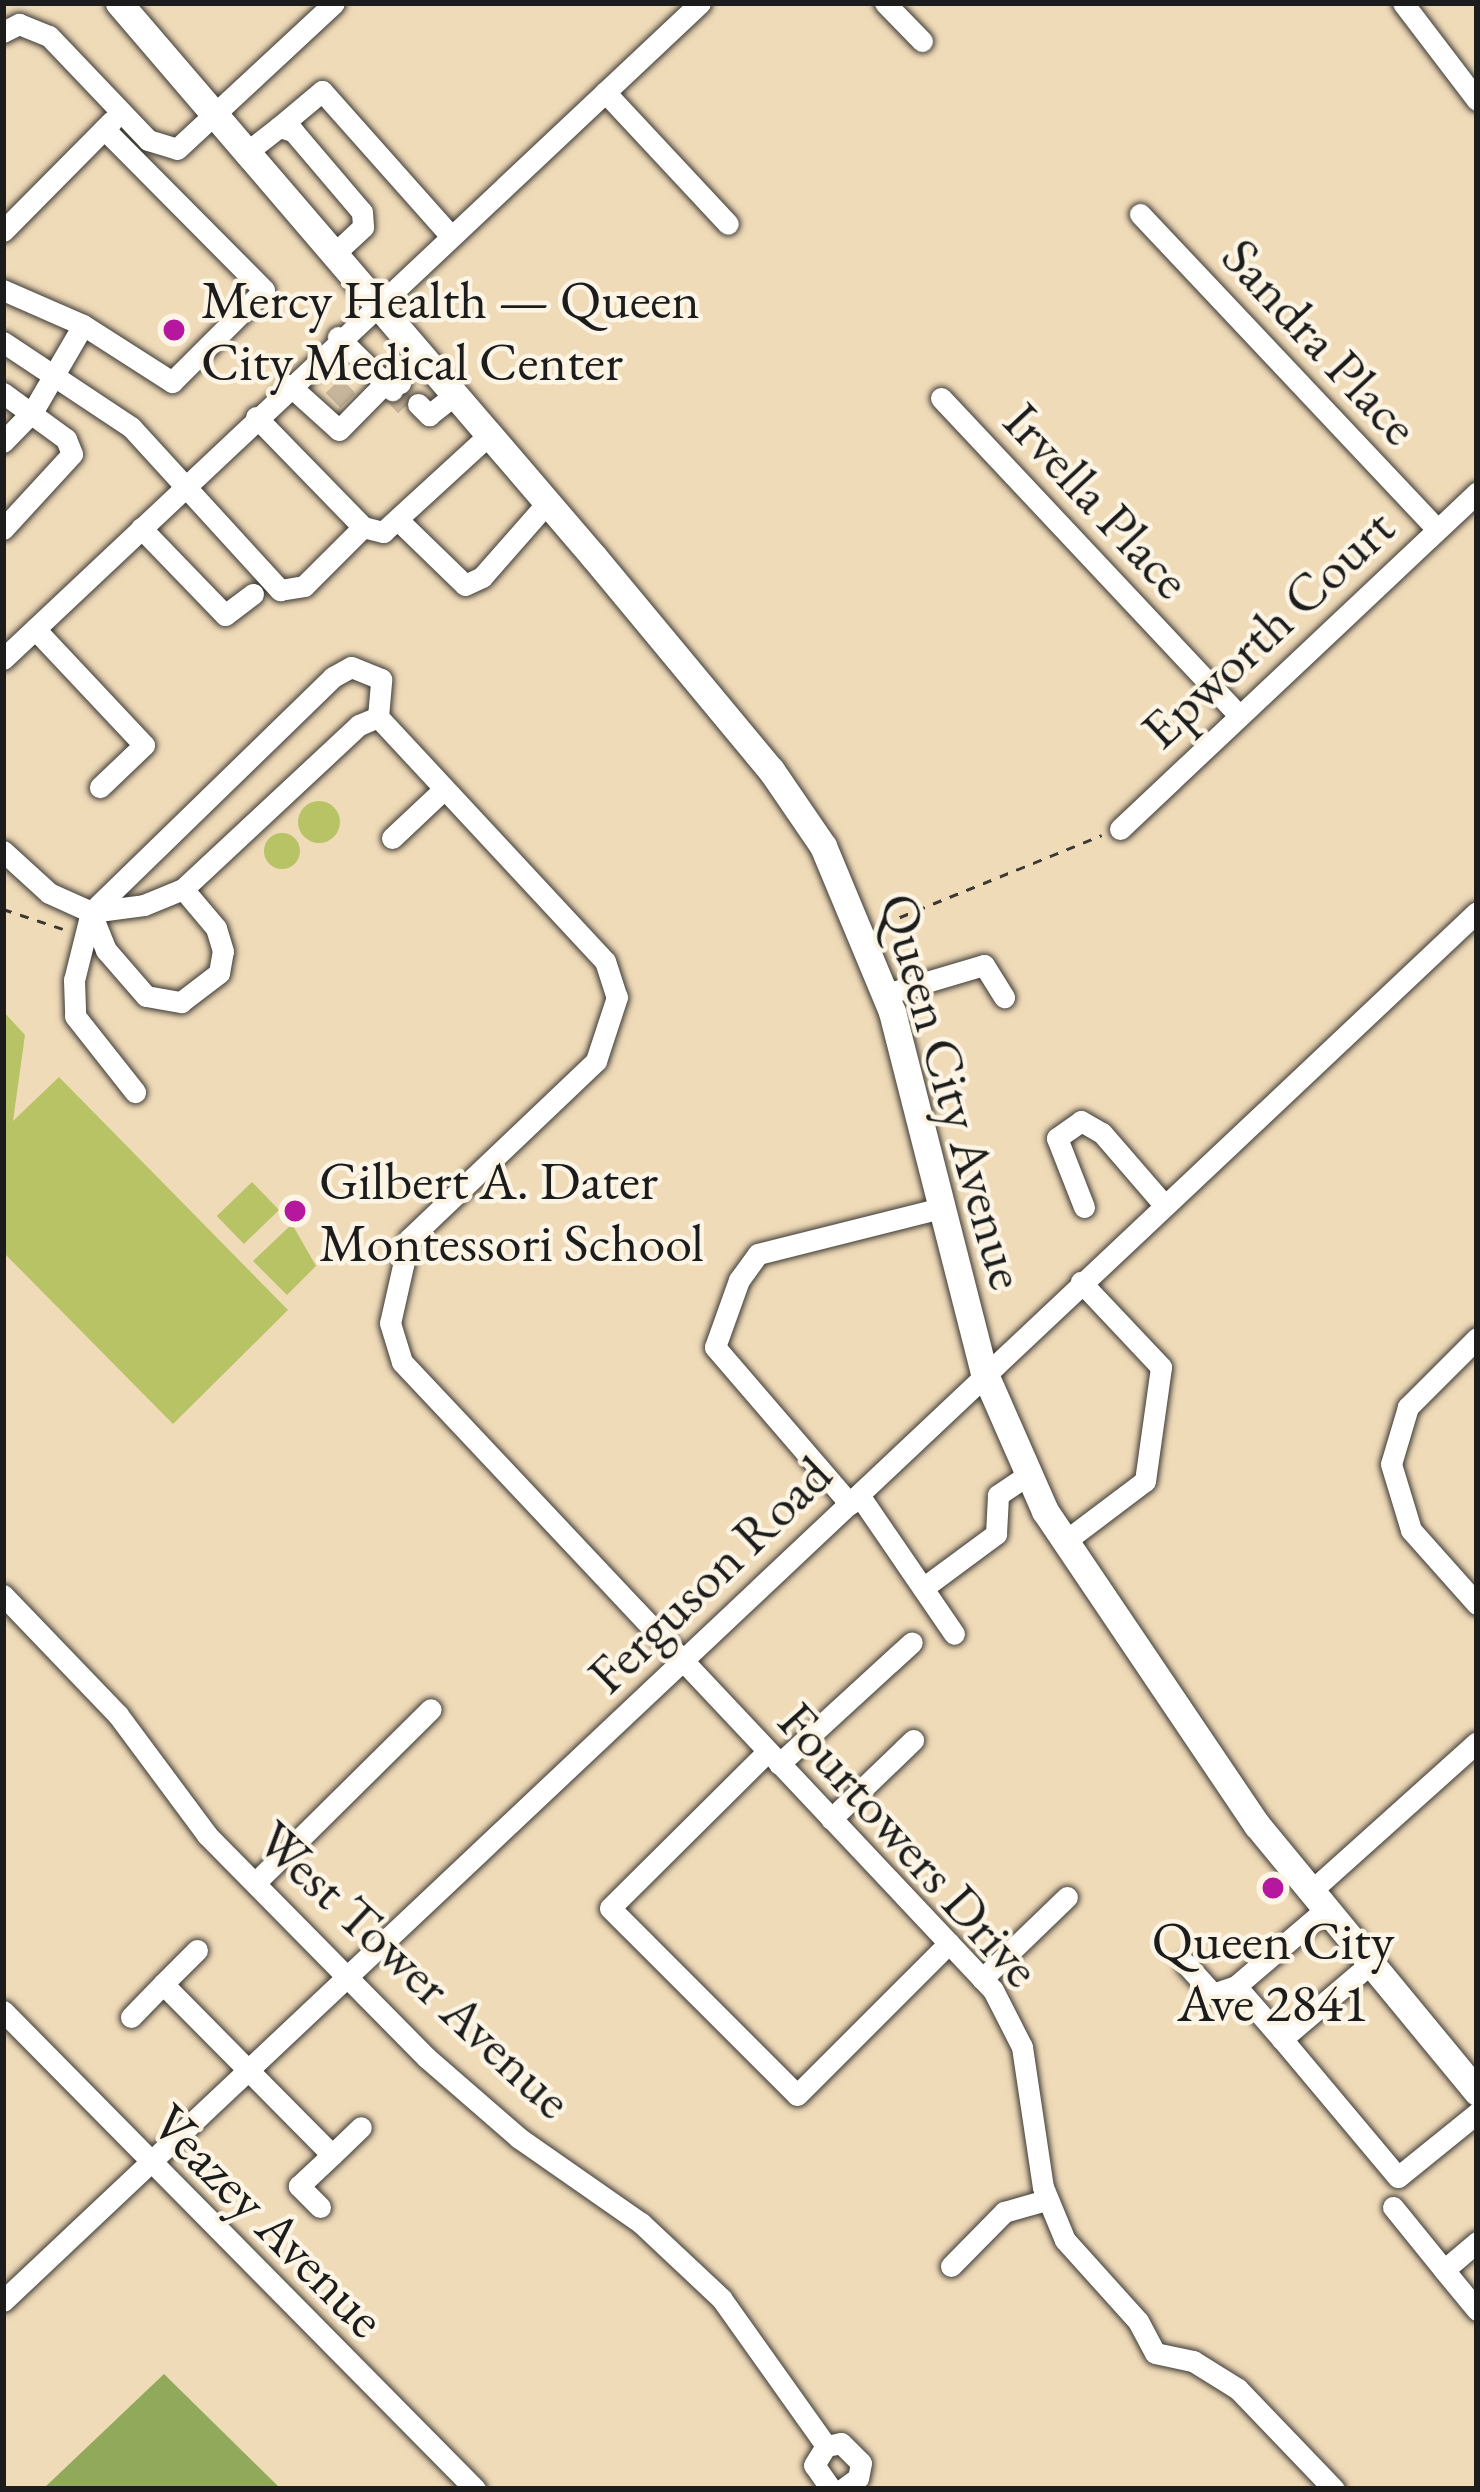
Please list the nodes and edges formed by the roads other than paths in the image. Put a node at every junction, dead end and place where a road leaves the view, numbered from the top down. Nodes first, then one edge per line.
1 (119, 3) edge
2 (334, 3) edge
3 (700, 3) edge
4 (885, 3) edge
5 (1403, 3) edge
6 (3, 32) edge
7 (922, 41) dead end
8 (605, 92) junction
9 (1477, 100) edge
10 (121, 112) junction
11 (215, 116) junction
12 (278, 127) junction
13 (104, 129) junction
14 (247, 152) junction
15 (1140, 214) dead end
16 (728, 224) dead end
17 (3, 231) edge
18 (449, 234) junction
19 (335, 253) junction
20 (3, 290) edge
21 (376, 300) junction
22 (83, 325) junction
23 (338, 337) junction
24 (3, 342) edge
25 (419, 350) junction
26 (56, 374) junction
27 (382, 379) junction
28 (289, 385) junction
29 (3, 393) edge
30 (456, 394) junction
31 (941, 398) dead end
32 (419, 410) dead end
33 (33, 411) junction
34 (256, 417) junction
35 (490, 434) junction
36 (3, 442) edge
37 (187, 484) junction
38 (1477, 492) edge
39 (548, 502) junction
40 (398, 520) junction
41 (363, 527) junction
42 (3, 529) edge
43 (141, 529) junction
44 (1437, 530) junction
45 (254, 594) dead end
46 (34, 629) junction
47 (3, 659) edge
48 (1240, 716) junction
49 (378, 718) junction
50 (100, 787) dead end
51 (444, 788) junction
52 (1120, 829) road end
53 (392, 838) dead end
54 (3, 851) edge
55 (184, 889) junction
56 (91, 912) junction
57 (1477, 912) edge
58 (886, 994) junction
59 (1004, 998) dead end
60 (135, 1092) dead end
61 (1166, 1206) junction
62 (941, 1208) junction
63 (1084, 1208) dead end
64 (1081, 1282) junction
65 (1477, 1338) edge
66 (984, 1372) junction
67 (1027, 1476) junction
68 (855, 1499) junction
69 (1064, 1542) junction
70 (922, 1588) junction
71 (3, 1595) edge
72 (1477, 1604) edge
73 (954, 1634) dead end
74 (912, 1642) dead end
75 (684, 1664) junction
76 (431, 1709) dead end
77 (913, 1740) dead end
78 (1477, 1742) edge
79 (773, 1758) junction
80 (831, 1819) junction
81 (255, 1883) junction
82 (1067, 1898) dead end
83 (1317, 1901) junction
84 (949, 1943) junction
85 (197, 1950) dead end
86 (1186, 1964) dead end
87 (1370, 1964) junction
88 (348, 1978) junction
89 (982, 1979) junction
90 (164, 1984) junction
91 (1236, 1986) junction
92 (3, 2011) edge
93 (131, 2017) dead end
94 (1282, 2038) junction
95 (250, 2069) junction
96 (1477, 2092) edge
97 (1477, 2113) edge
98 (362, 2127) dead end
99 (332, 2155) junction
100 (149, 2164) junction
101 (1046, 2200) junction
102 (320, 2207) dead end
103 (1393, 2207) dead end
104 (1477, 2242) edge
105 (951, 2266) dead end
106 (1444, 2270) junction
107 (3, 2301) edge
108 (1477, 2309) edge
109 (826, 2446) junction
110 (475, 2489) edge
111 (831, 2489) edge
112 (843, 2489) edge
113 (1334, 2489) edge

1 - 11 main road, Queen City Avenue
2 - 11 street
3 - 8 street
4 - 7 street
5 - 9 street
6 - 10 street
8 - 16 street
8 - 18 street
10 - 11 street
10 - 13 street
11 - 14 main road, Queen City Avenue
12 - 14 street
12 - 18 street
12 - 19 street
13 - 17 street
13 - 22 street
14 - 19 main road, Queen City Avenue
15 - 44 street, Sandra Place
18 - 21 street
19 - 21 main road, Queen City Avenue
20 - 22 street
21 - 23 street
21 - 25 main road, Queen City Avenue
22 - 26 street
23 - 27 street
23 - 28 street
24 - 26 street
25 - 27 street
25 - 30 main road, Queen City Avenue
26 - 33 street
26 - 37 street
27 - 28 street
28 - 34 street
29 - 33 street
30 - 32 street
30 - 35 main road, Queen City Avenue
31 - 48 street, Irvella Place
33 - 36 street
33 - 42 street
34 - 37 street
34 - 41 street
35 - 39 main road, Queen City Avenue
35 - 40 street
37 - 41 street
37 - 43 street
38 - 44 street, Epworth Court
39 - 40 street
39 - 58 main road, Queen City Avenue
40 - 41 street
43 - 45 street
43 - 46 street
44 - 48 street, Epworth Court
46 - 47 street
46 - 50 street
48 - 52 street, Epworth Court
49 - 51 street, Fourtowers Drive
49 - 55 street
49 - 56 street
51 - 53 street
51 - 75 street, Fourtowers Drive
54 - 56 street
55 - 56 street
55 - 56 street
56 - 60 street
57 - 61 street, Ferguson Road
58 - 59 street
58 - 62 main road, Queen City Avenue
61 - 63 street
61 - 64 street, Ferguson Road
62 - 66 main road, Queen City Avenue
62 - 68 street
64 - 66 street, Ferguson Road
64 - 69 street
65 - 72 street
66 - 67 main road, Queen City Avenue
66 - 68 street, Ferguson Road
67 - 69 main road, Queen City Avenue
67 - 70 street
68 - 70 street
68 - 75 street, Ferguson Road
69 - 83 main road, Queen City Avenue
70 - 73 street
71 - 81 street, West Tower Avenue
74 - 79 street
75 - 79 street, Fourtowers Drive
75 - 88 street, Ferguson Road
76 - 81 street
77 - 80 street
78 - 83 street
79 - 80 street, Fourtowers Drive
79 - 84 street
80 - 84 street, Fourtowers Drive
81 - 88 street, West Tower Avenue
82 - 89 street
83 - 87 main road, Queen City Avenue
83 - 91 street
84 - 89 street, Fourtowers Drive
85 - 90 street
86 - 91 street
87 - 94 street
87 - 96 main road, Queen City Avenue
88 - 95 street, Ferguson Road
88 - 109 street, West Tower Avenue
89 - 101 street, Fourtowers Drive
90 - 93 street
90 - 95 street
91 - 94 street
92 - 100 street, Veazey Avenue
94 - 97 street
95 - 99 street
95 - 100 street, Ferguson Road
98 - 99 street
99 - 102 street
100 - 107 street, Ferguson Road
100 - 110 street, Veazey Avenue
101 - 105 street
101 - 113 street, Fourtowers Drive
103 - 106 street
104 - 106 street
106 - 108 street
109 - 111 street, West Tower Avenue
109 - 112 street, West Tower Avenue

